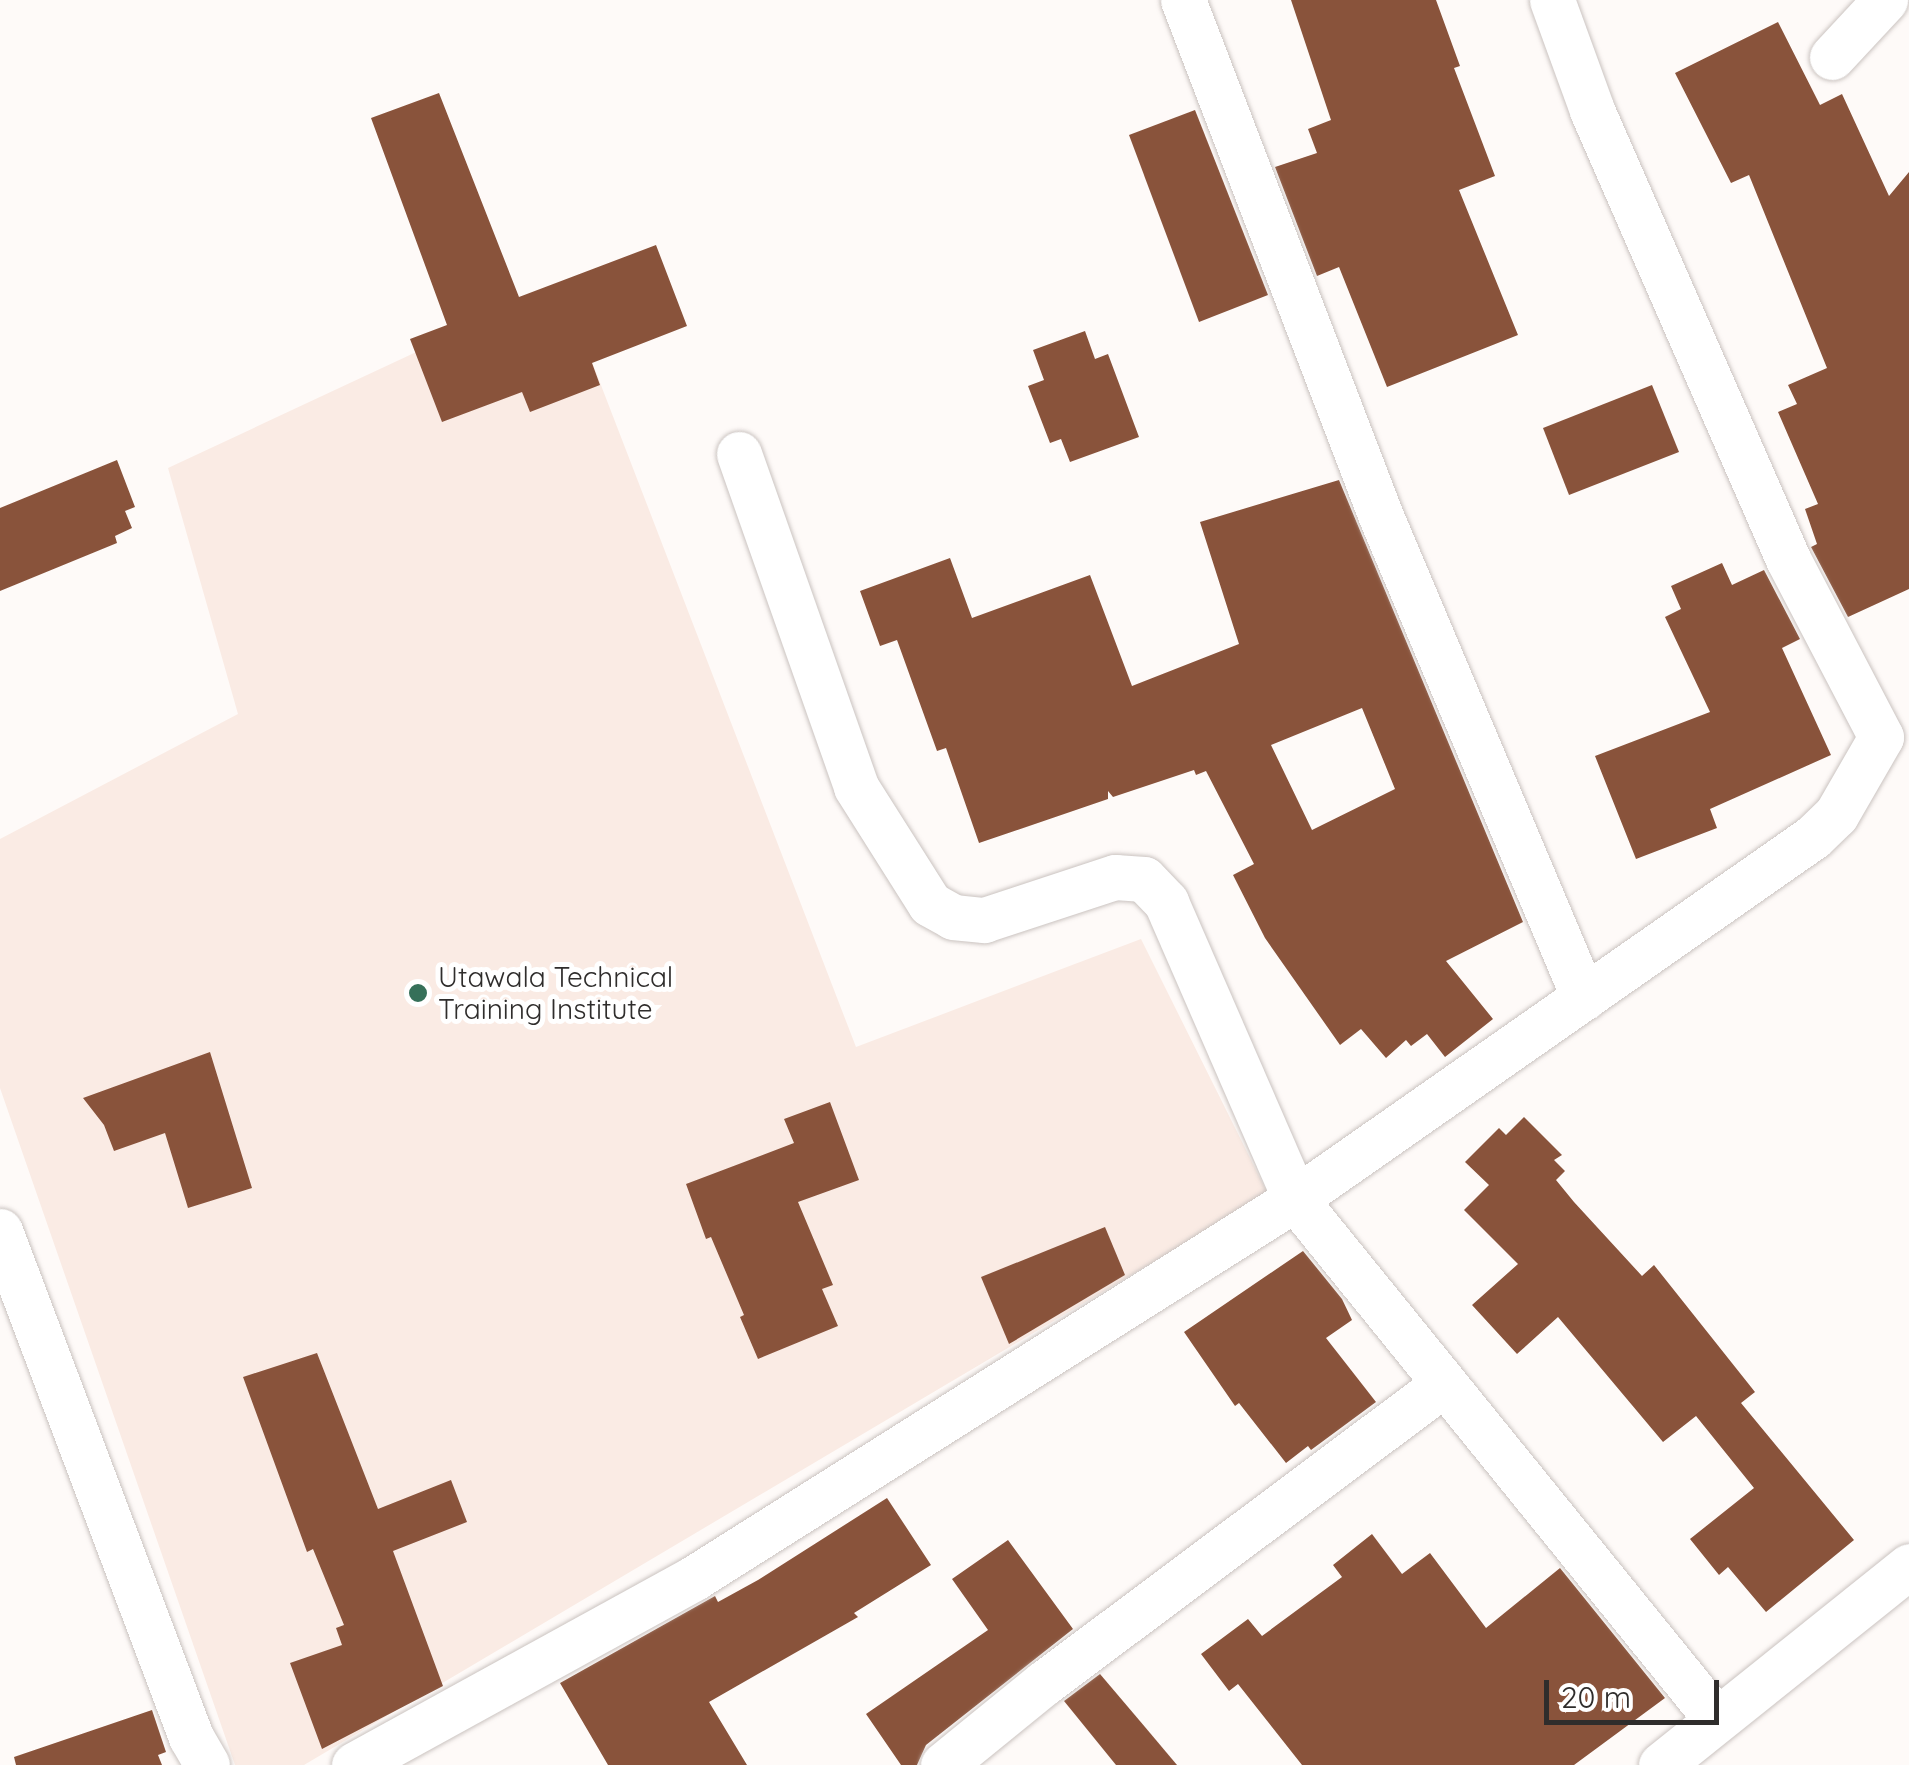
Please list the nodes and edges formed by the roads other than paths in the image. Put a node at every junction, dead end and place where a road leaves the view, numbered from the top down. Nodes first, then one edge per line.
1 (1183, 0) edge
2 (1552, 0) edge
3 (1885, 0) edge
4 (1832, 56) dead end
5 (739, 454) dead end
6 (1584, 998) junction
7 (1295, 1199) junction
8 (0, 1231) edge
9 (1444, 1384) junction
10 (1909, 1566) edge
11 (1717, 1720) junction
12 (207, 1765) edge
13 (354, 1765) edge
14 (943, 1765) edge
15 (1661, 1765) edge

1 - 6 street
2 - 6 street
3 - 4 street
5 - 7 street
6 - 7 street
7 - 9 street
7 - 13 street
8 - 12 street
9 - 11 street
9 - 14 street
10 - 11 street
11 - 15 street

